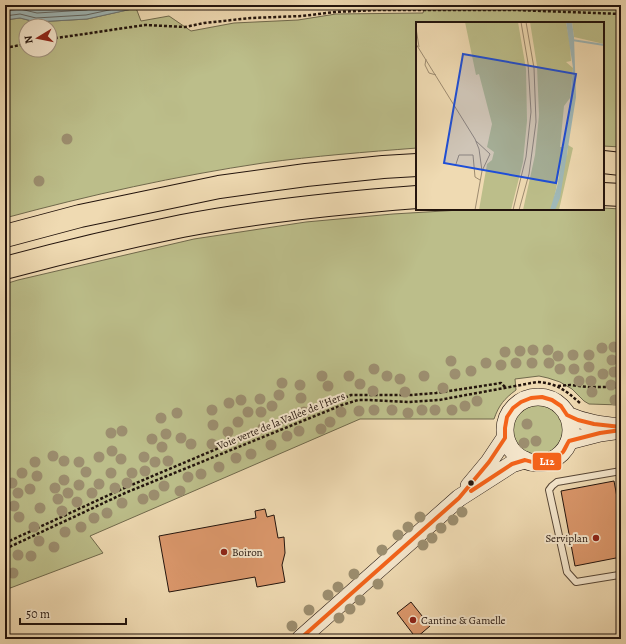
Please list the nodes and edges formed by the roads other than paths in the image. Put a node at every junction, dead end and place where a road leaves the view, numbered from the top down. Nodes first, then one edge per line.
1 (604, 162) edge
2 (621, 164) edge
3 (416, 165) edge
4 (604, 194) edge
5 (621, 195) edge
6 (416, 197) edge
7 (5, 236) edge
8 (5, 268) edge
9 (567, 415) junction
10 (621, 428) edge
11 (505, 438) junction
12 (569, 441) junction
13 (525, 460) junction
14 (621, 471) edge
15 (459, 498) junction
16 (619, 575) dead end
17 (300, 639) edge

1 - 2 highway
3 - 7 highway
4 - 5 highway
6 - 8 highway
9 - 10 street
9 - 11 street
9 - 12 street
10 - 12 street
11 - 13 street
11 - 15 street
12 - 13 street
13 - 15 street
14 - 16 lane
15 - 17 street

